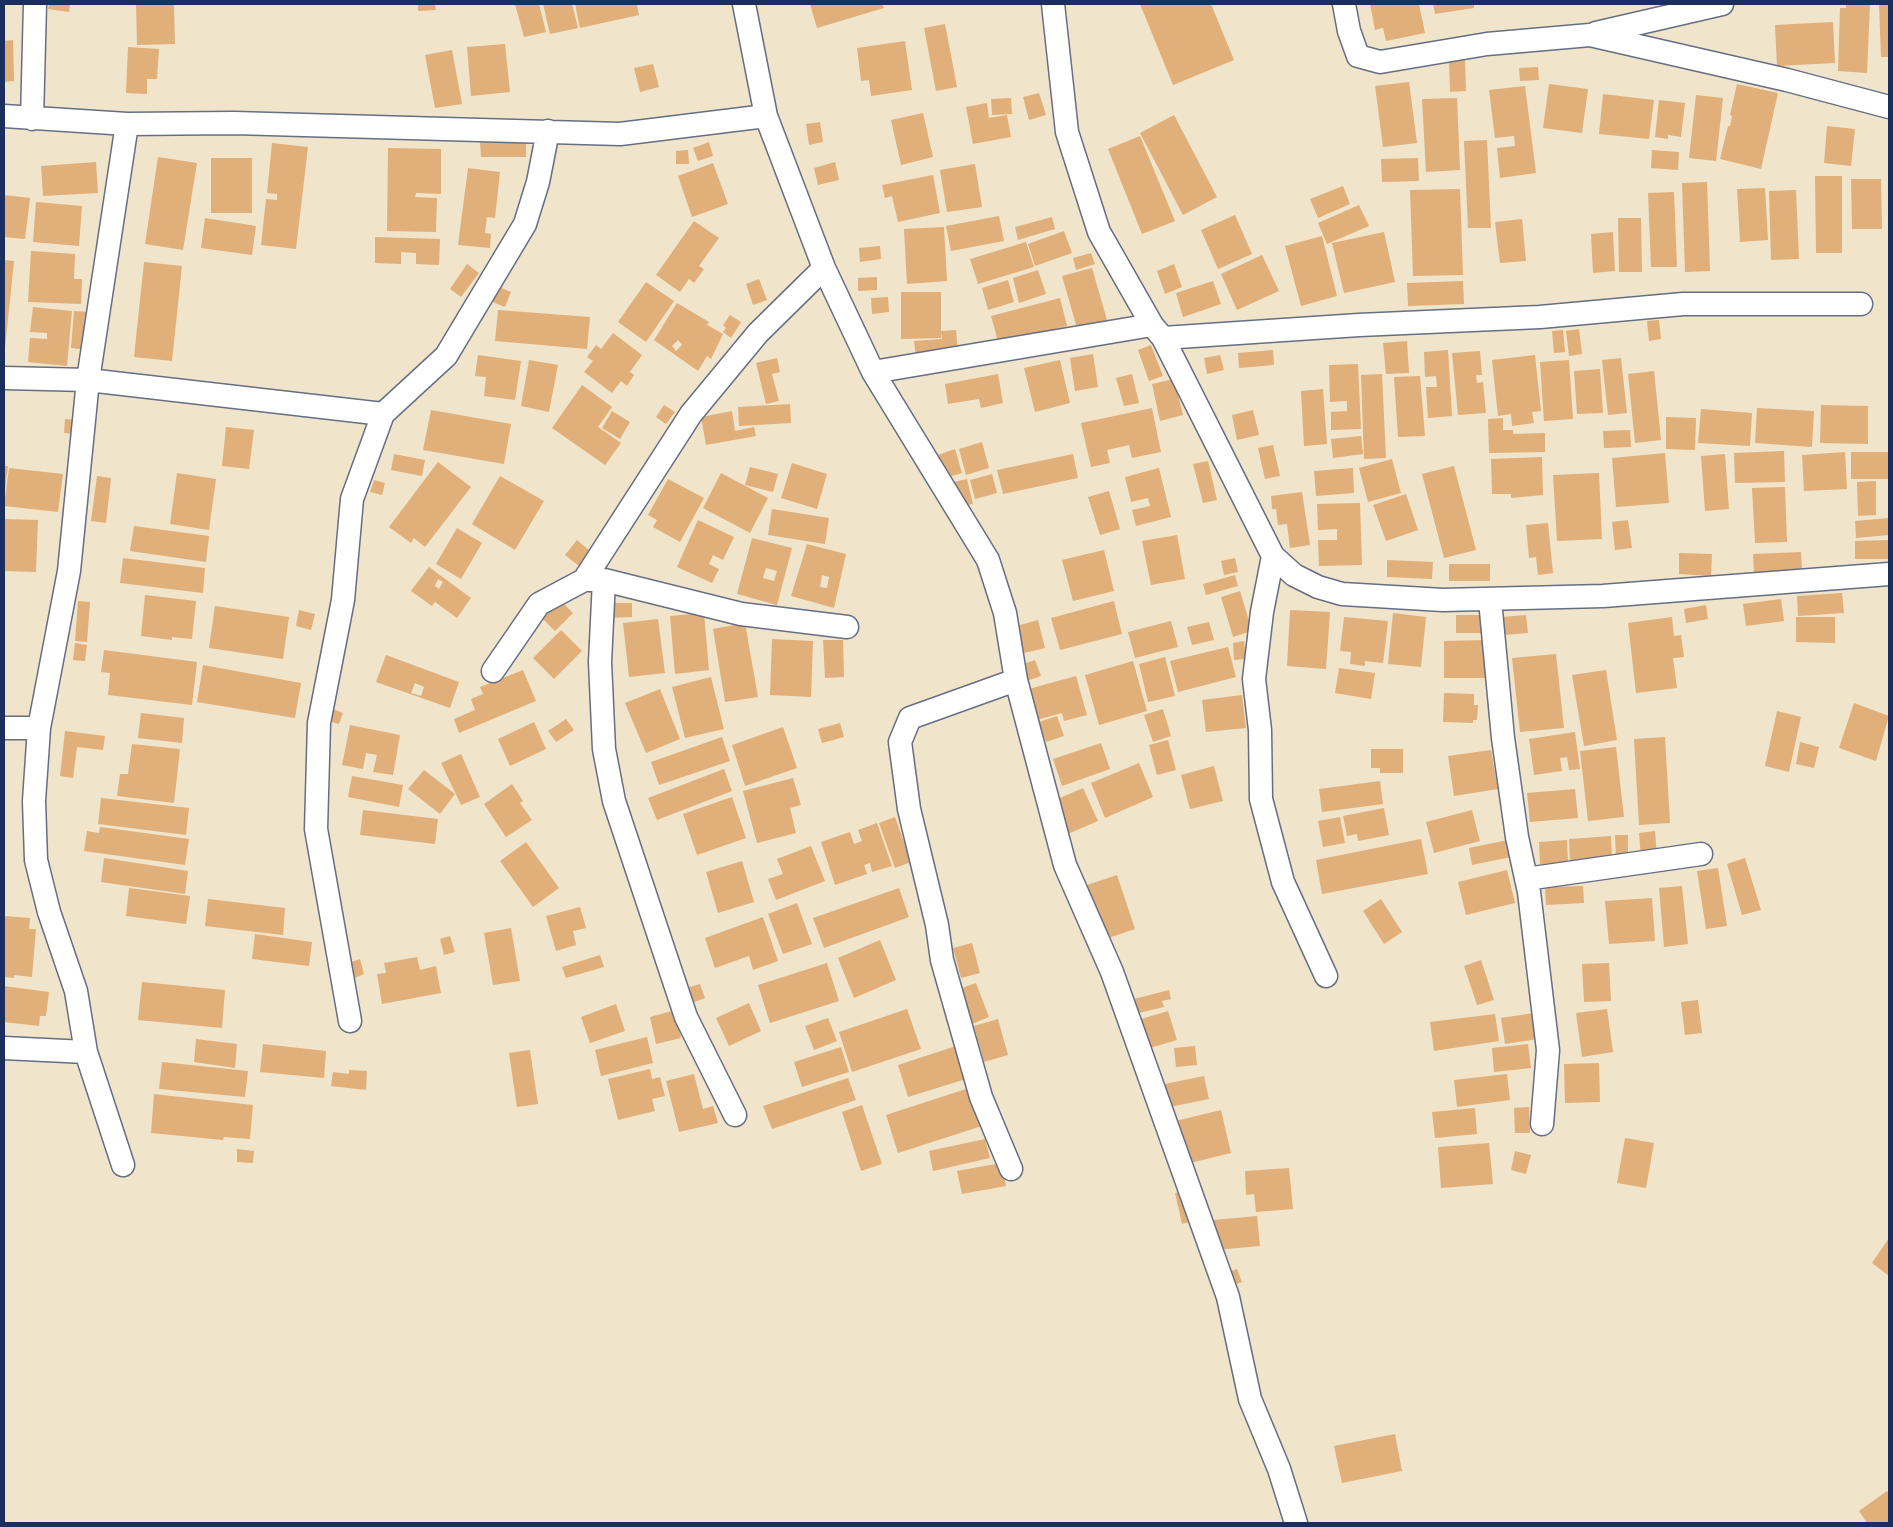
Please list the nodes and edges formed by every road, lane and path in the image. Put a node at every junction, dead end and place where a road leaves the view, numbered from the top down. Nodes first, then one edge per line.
1 (35, 4) edge
2 (744, 4) edge
3 (1053, 4) edge
4 (1344, 4) edge
5 (1722, 4) edge
6 (1590, 35) junction
7 (1889, 107) edge
8 (4, 116) edge
9 (766, 116) junction
10 (32, 119) junction
11 (127, 124) junction
12 (548, 131) junction
13 (824, 268) junction
14 (1861, 304) dead end
15 (1157, 331) junction
16 (873, 372) junction
17 (4, 378) edge
18 (88, 380) junction
19 (383, 414) junction
20 (1273, 556) junction
21 (1889, 574) edge
22 (594, 580) junction
23 (1490, 600) junction
24 (847, 627) dead end
25 (493, 671) dead end
26 (1016, 680) junction
27 (4, 728) edge
28 (39, 728) junction
29 (1702, 854) dead end
30 (1526, 879) junction
31 (1326, 976) dead end
32 (350, 1021) dead end
33 (4, 1048) edge
34 (86, 1052) junction
35 (735, 1115) dead end
36 (1542, 1124) dead end
37 (123, 1164) dead end
38 (1011, 1169) dead end
39 (1296, 1523) edge

1 - 10 street
2 - 9 street
3 - 15 street
4 - 6 street
5 - 6 street
6 - 7 street
8 - 10 street
9 - 12 street
9 - 13 street
10 - 11 street
11 - 12 street
11 - 18 street
12 - 19 street
13 - 16 street
13 - 22 street
14 - 15 street
15 - 16 street
15 - 20 street
16 - 26 street
17 - 18 street
18 - 19 street
18 - 28 street
19 - 32 street
20 - 23 street
20 - 31 street
21 - 23 street
22 - 24 street
22 - 25 street
22 - 35 street
23 - 30 street
26 - 38 street
26 - 39 street
27 - 28 street
28 - 34 street
29 - 30 street
30 - 36 street
33 - 34 street
34 - 37 street

